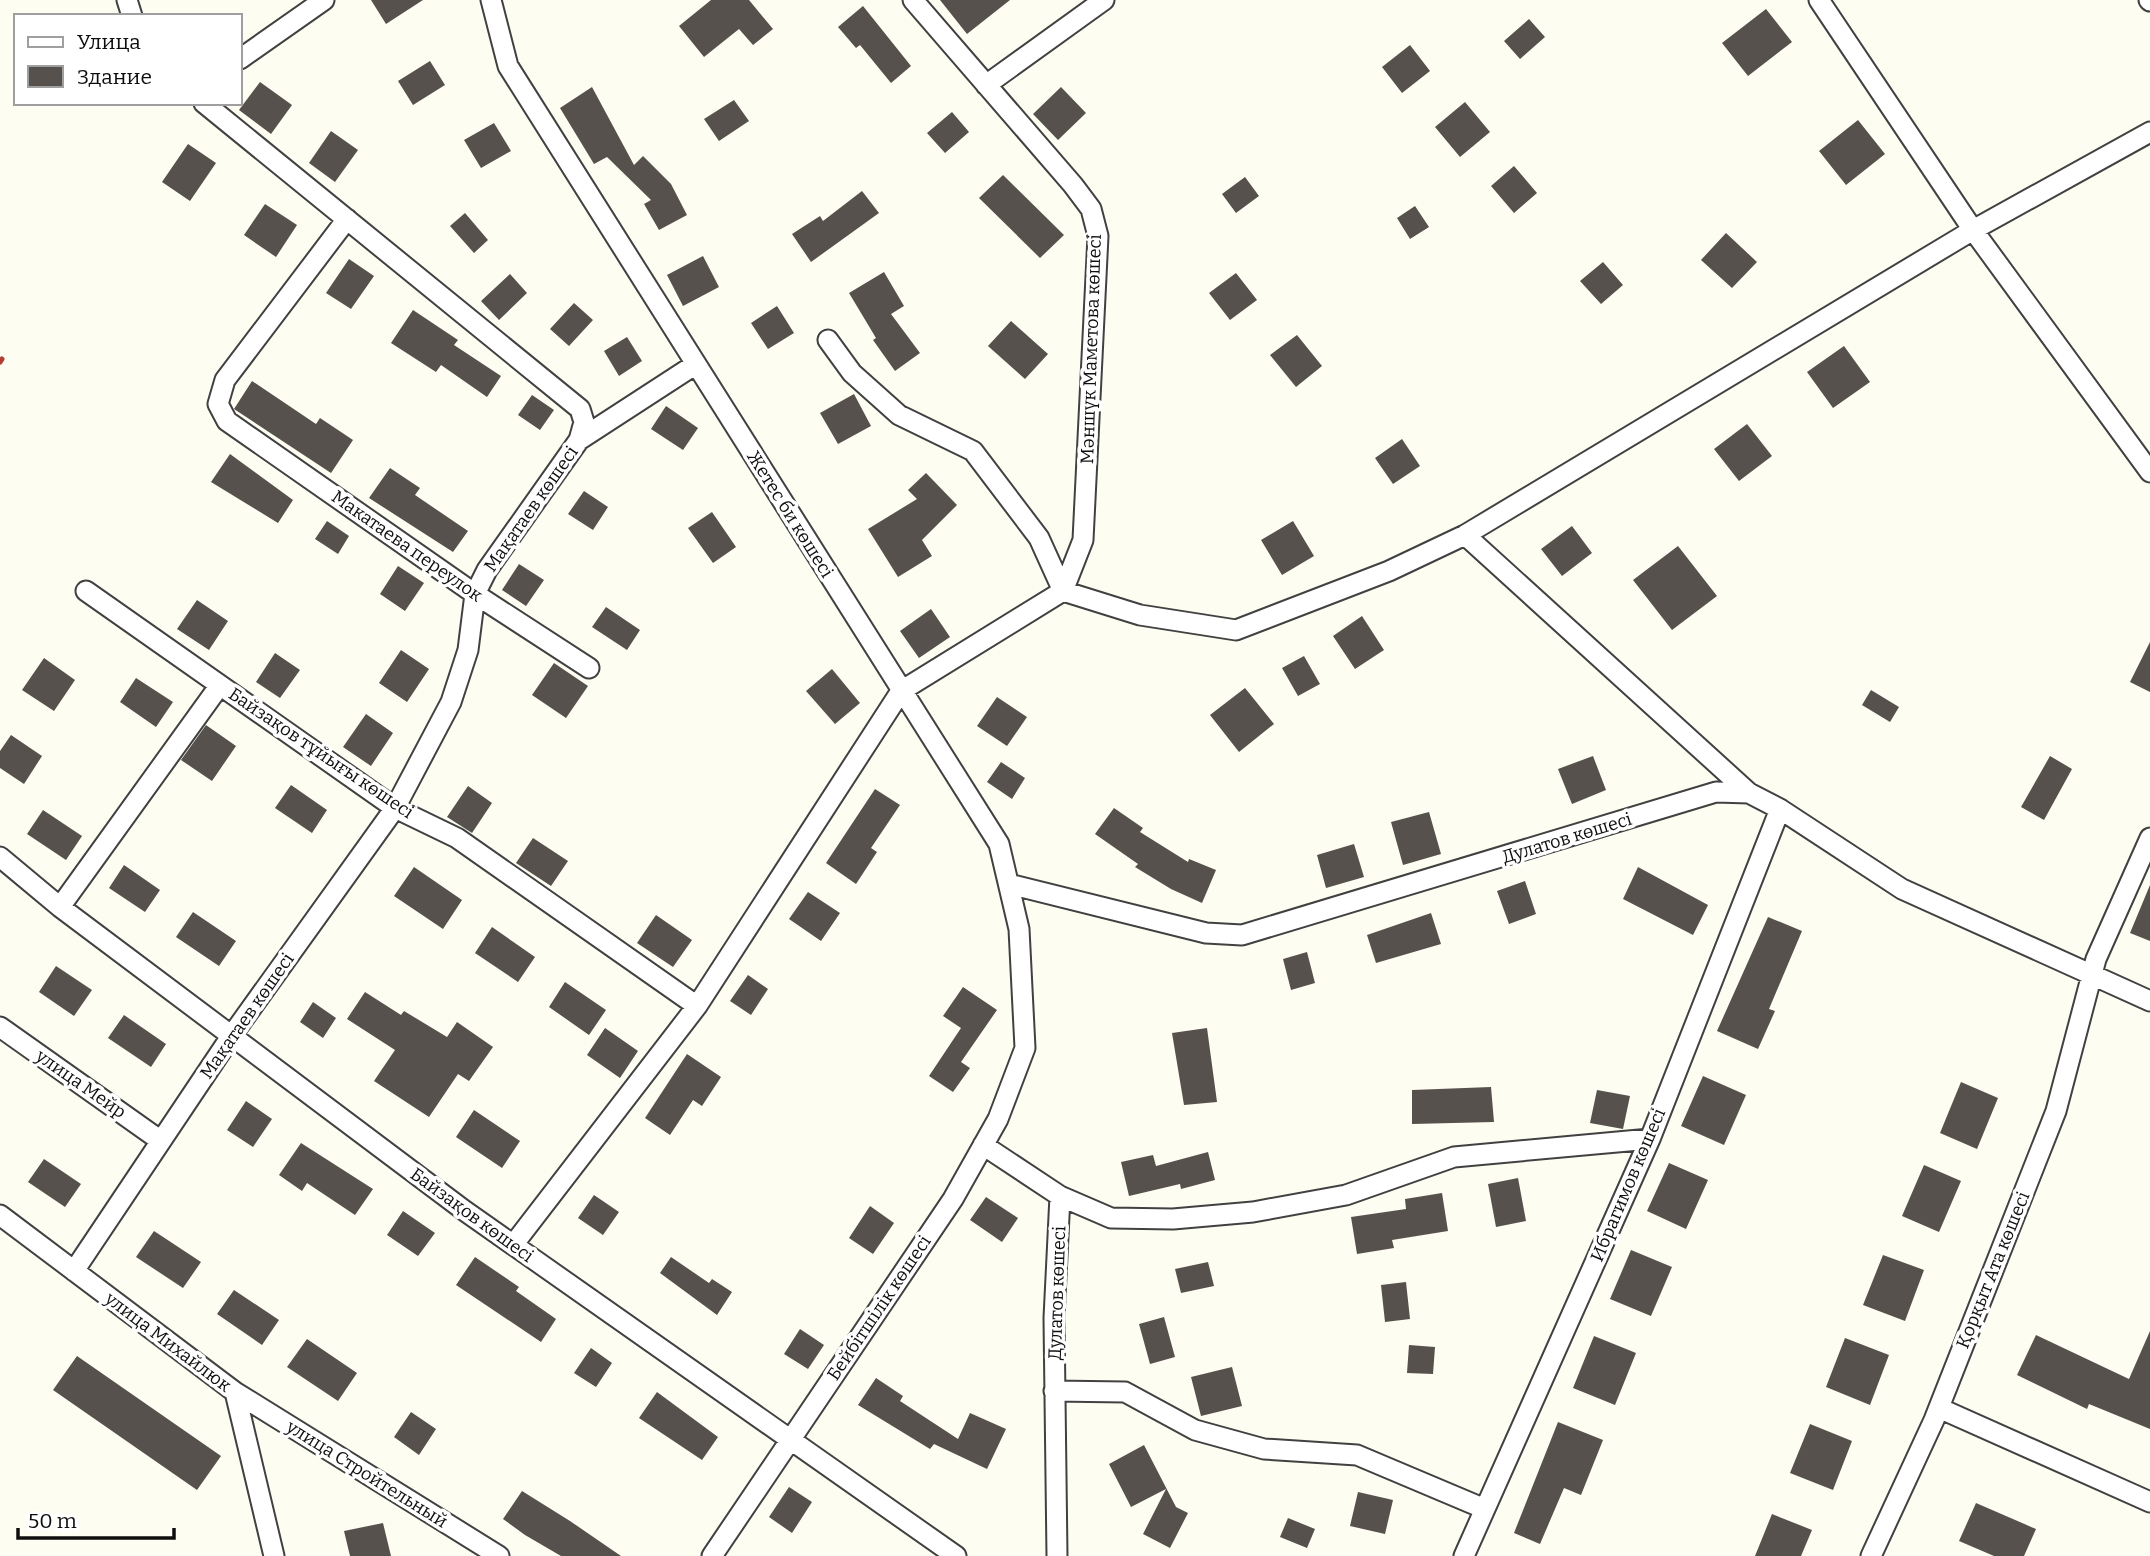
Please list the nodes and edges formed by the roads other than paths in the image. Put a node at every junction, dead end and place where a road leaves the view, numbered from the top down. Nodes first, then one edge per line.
1 (324, 0) edge
2 (491, 0) edge
3 (913, 0) edge
4 (1104, 0) edge
5 (1819, 0) edge
6 (242, 58) edge
7 (986, 85) junction
8 (206, 105) edge
9 (2150, 132) edge
10 (347, 219) junction
11 (1973, 230) junction
12 (828, 340) dead end
13 (696, 364) junction
14 (579, 440) junction
15 (2150, 472) edge
16 (1465, 535) junction
17 (86, 591) dead end
18 (1063, 591) junction
19 (475, 594) junction
20 (590, 668) dead end
21 (220, 685) junction
22 (901, 691) junction
23 (1749, 793) junction
24 (395, 807) junction
25 (1780, 809) junction
26 (2150, 838) edge
27 (0, 857) edge
28 (1009, 884) junction
29 (60, 907) junction
30 (2091, 976) junction
31 (2150, 1001) edge
32 (697, 1006) junction
33 (0, 1027) edge
34 (232, 1035) junction
35 (1025, 1048) joint
36 (1650, 1139) junction
37 (161, 1141) junction
38 (983, 1145) junction
39 (1060, 1196) junction
40 (0, 1215) edge
41 (513, 1245) junction
42 (74, 1271) junction
43 (1054, 1391) junction
44 (235, 1392) junction
45 (1939, 1408) junction
46 (788, 1440) junction
47 (2150, 1502) edge
48 (1485, 1509) junction
49 (274, 1556) edge
50 (499, 1556) edge
51 (712, 1556) edge
52 (956, 1556) edge
53 (1057, 1556) edge
54 (1464, 1556) edge
55 (1871, 1556) edge

1 - 6 street
2 - 13 street, Жетес би көшесі
3 - 7 street, Мәншүк Маметова көшесі
4 - 7 street
5 - 11 street
7 - 18 street, Мәншүк Маметова көшесі
8 - 10 street, Мақатаев көшесі
9 - 11 street
10 - 14 street, Мақатаев көшесі
10 - 19 street, Макатаева переулок
11 - 15 street
11 - 16 street
12 - 18 street
13 - 14 street
13 - 22 street, Жетес би көшесі
14 - 19 street, Мақатаев көшесі
16 - 18 street
16 - 23 street
17 - 21 street, Байзақов тұйығы көшесі
18 - 22 street
19 - 20 street, Макатаева переулок
19 - 24 street, Мақатаев көшесі
21 - 24 street, Байзақов тұйығы көшесі
21 - 29 street
22 - 28 street, Жетес би көшесі
22 - 32 street
23 - 25 street, Дулатов көшесі
23 - 28 street, Дулатов көшесі
24 - 32 street, Байзақов тұйығы көшесі
24 - 34 street, Мақатаев көшесі
25 - 30 street, Дулатов көшесі
25 - 36 street, Ибрагимов көшесі
26 - 30 street, Қорқыт Ата көшесі
27 - 29 street, Байзақов көшесі
28 - 35 street, Жетес би көшесі
29 - 34 street, Байзақов көшесі
30 - 31 street
30 - 45 street, Қорқыт Ата көшесі
32 - 41 street
33 - 37 street, улица Мейр
34 - 37 street, Мақатаев көшесі
34 - 41 street, Байзақов көшесі
35 - 38 street, Бейбітшілік көшесі
36 - 39 street, Дулатов көшесі
36 - 48 street, Ибрагимов көшесі
37 - 42 street, Мақатаев көшесі
38 - 39 street, Дулатов көшесі
38 - 46 street, Бейбітшілік көшесі
39 - 43 street, Дулатов көшесі
40 - 42 street, улица Михайлюк
41 - 46 street, Байзақов көшесі
42 - 44 street, улица Михайлюк
43 - 48 street
43 - 53 street, Дулатов көшесі
44 - 49 street, улица Михайлюк
44 - 50 street, улица Стройтельный
45 - 47 street
45 - 55 street, Қорқыт Ата көшесі
46 - 51 street, Бейбітшілік көшесі
46 - 52 street, Байзақов көшесі
48 - 54 street, Ибрагимов көшесі

